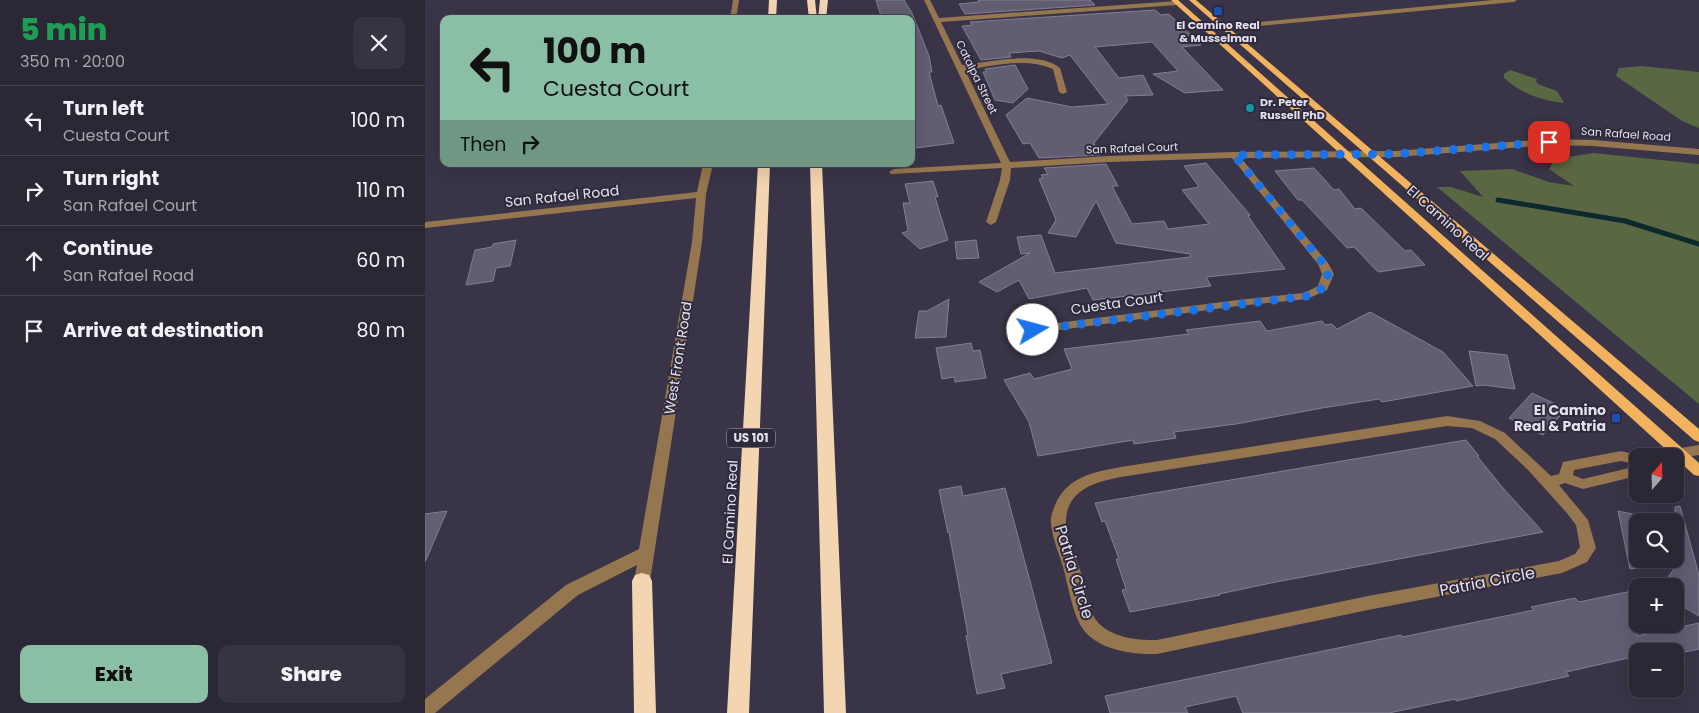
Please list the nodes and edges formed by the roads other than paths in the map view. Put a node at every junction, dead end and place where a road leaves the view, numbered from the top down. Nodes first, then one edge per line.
1 (736, 0) edge
2 (773, 0) edge
3 (811, 0) edge
4 (824, 0) edge
5 (927, 0) edge
6 (1192, 0) edge
7 (1514, 0) edge
8 (1175, 1) edge
9 (734, 15) edge
10 (772, 15) edge
11 (813, 15) edge
12 (822, 15) edge
13 (937, 20) junction
14 (1224, 27) junction
15 (1206, 29) junction
16 (961, 68) junction
17 (1063, 92) dead end
18 (1699, 152) edge
19 (1346, 154) junction
20 (1234, 155) junction
21 (1371, 155) junction
22 (1007, 164) junction
23 (707, 167) edge
24 (764, 167) edge
25 (815, 167) edge
26 (894, 172) dead end
27 (701, 194) junction
28 (991, 222) dead end
29 (425, 225) edge
30 (1015, 332) dead end
31 (1699, 437) edge
32 (1673, 448) edge
33 (1699, 450) edge
34 (1684, 452) edge
35 (1684, 458) edge
36 (1699, 471) edge
37 (1629, 473) edge
38 (1547, 482) junction
39 (647, 552) junction
40 (642, 581) joint
41 (425, 710) edge
42 (645, 713) edge
43 (738, 713) edge
44 (835, 713) edge

1 - 9 street
2 - 10 highway
3 - 11 highway
4 - 12 highway
5 - 13 street, Catalpa Street
6 - 14 main road, El Camino Real
7 - 14 street
8 - 13 street
8 - 15 main road, El Camino Real
13 - 16 street, Catalpa Street
14 - 15 street
14 - 21 main road, El Camino Real
15 - 19 main road, El Camino Real
16 - 17 street
16 - 22 street, Catalpa Street
18 - 21 street, San Rafael Road
19 - 20 street, San Rafael Court
19 - 21 street, San Rafael Court
19 - 32 main road, El Camino Real
20 - 22 street, San Rafael Court
20 - 30 street, Cuesta Court
21 - 31 main road, El Camino Real
22 - 26 street, San Rafael Court
22 - 28 street
23 - 27 street, West Front Road
24 - 43 highway, El Camino Real / US 101
25 - 44 highway
27 - 29 street, San Rafael Road
27 - 39 street, West Front Road
33 - 34 street
35 - 36 main road, El Camino Real
37 - 38 street
38 - 38 street, Patria Circle
39 - 40 street, West Front Road
39 - 41 street
40 - 42 highway

